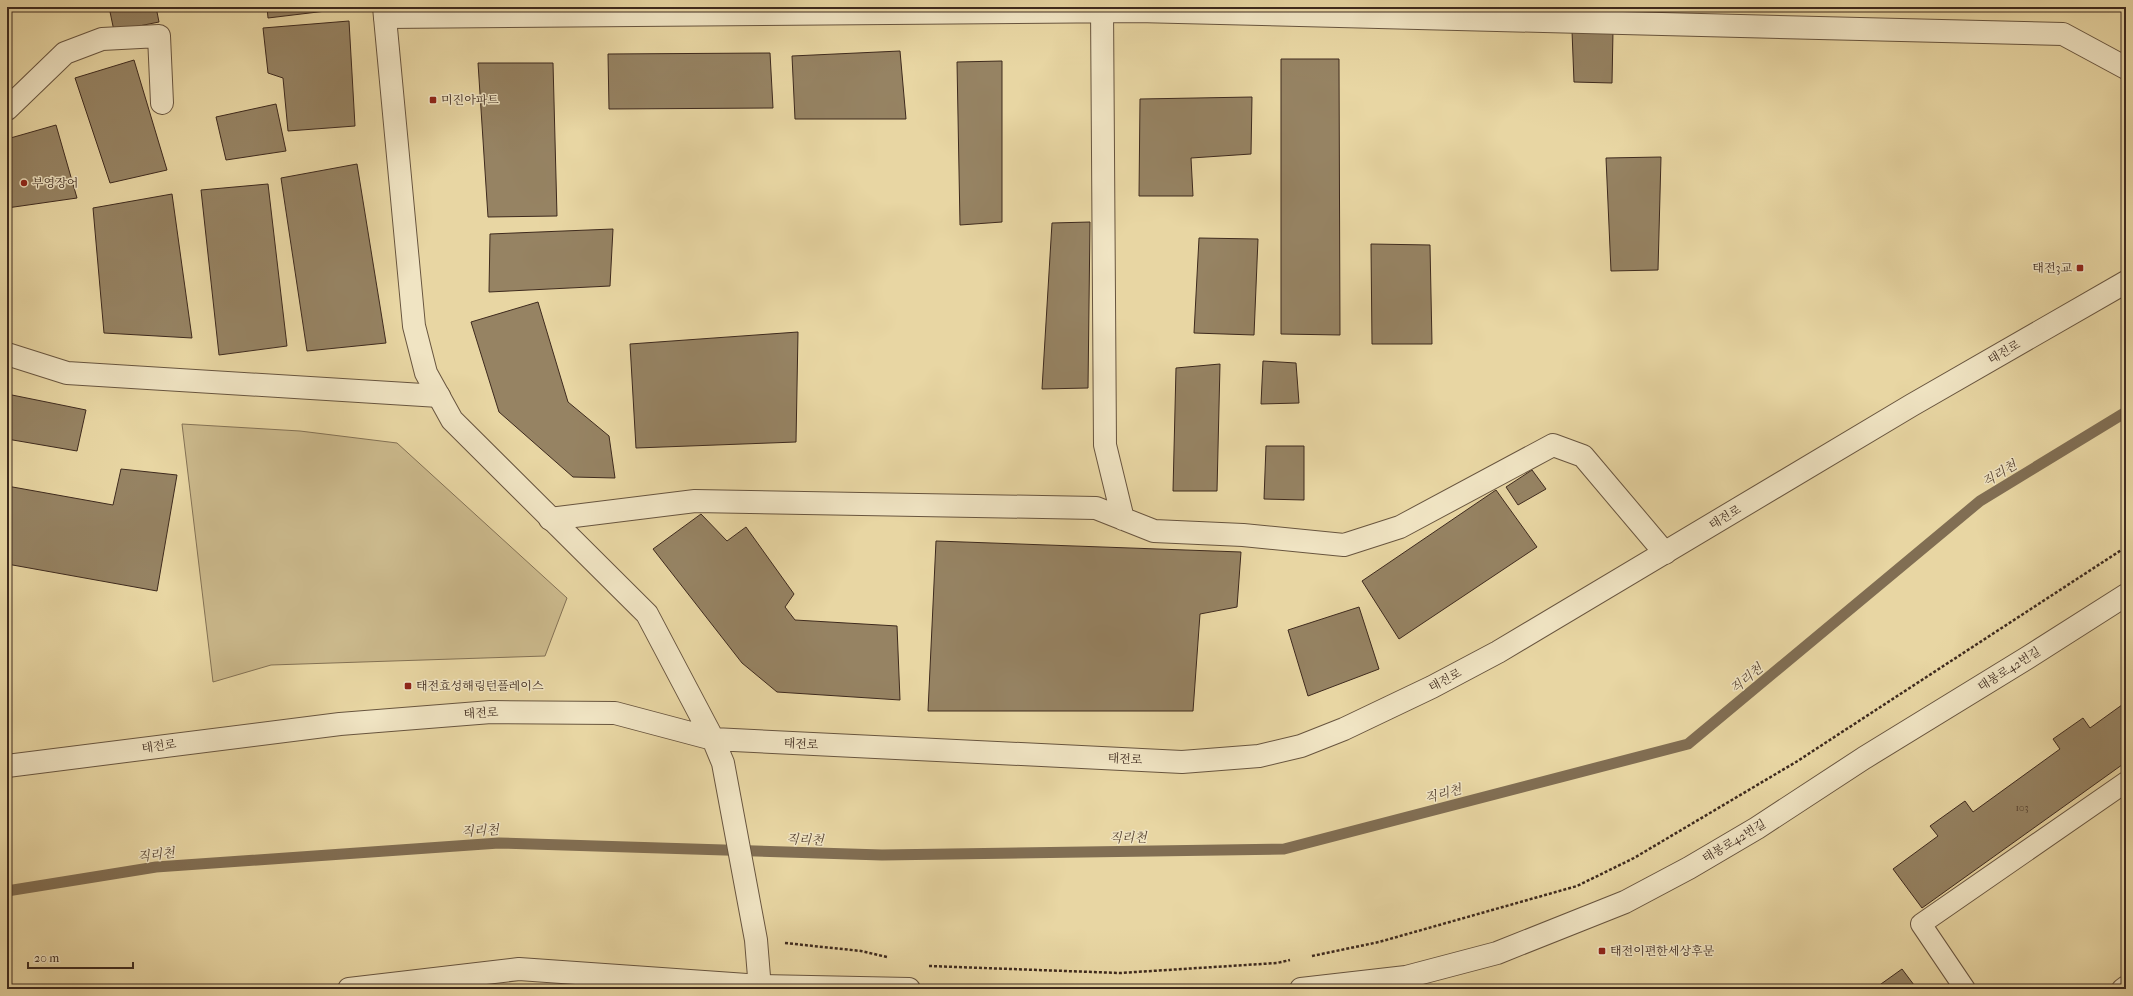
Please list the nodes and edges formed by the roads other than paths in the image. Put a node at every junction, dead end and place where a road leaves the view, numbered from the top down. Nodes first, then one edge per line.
1 (1102, 9) edge
2 (384, 12) edge
3 (2126, 68) edge
4 (162, 103) dead end
5 (7, 109) edge
6 (2126, 282) edge
7 (7, 354) edge
8 (439, 396) junction
9 (550, 519) junction
10 (1123, 519) junction
11 (1665, 553) junction
12 (2126, 595) edge
13 (713, 739) junction
14 (7, 766) edge
15 (2126, 782) edge
16 (1367, 985) edge
17 (2126, 986) edge
18 (760, 987) edge
19 (349, 989) edge
20 (904, 989) edge
21 (1301, 989) edge
22 (1965, 989) edge
23 (2122, 989) edge

1 - 2 street
1 - 3 street
1 - 10 street
2 - 8 street
4 - 5 street
6 - 11 street, 태전로
7 - 8 street
8 - 9 street
9 - 10 street
9 - 13 street
10 - 11 street
11 - 13 street, 태전로
12 - 16 street, 태봉로42번길
13 - 14 street, 태전로
13 - 18 street
15 - 22 lane
16 - 21 street, 태봉로42번길
17 - 23 lane
18 - 19 street
18 - 20 street

